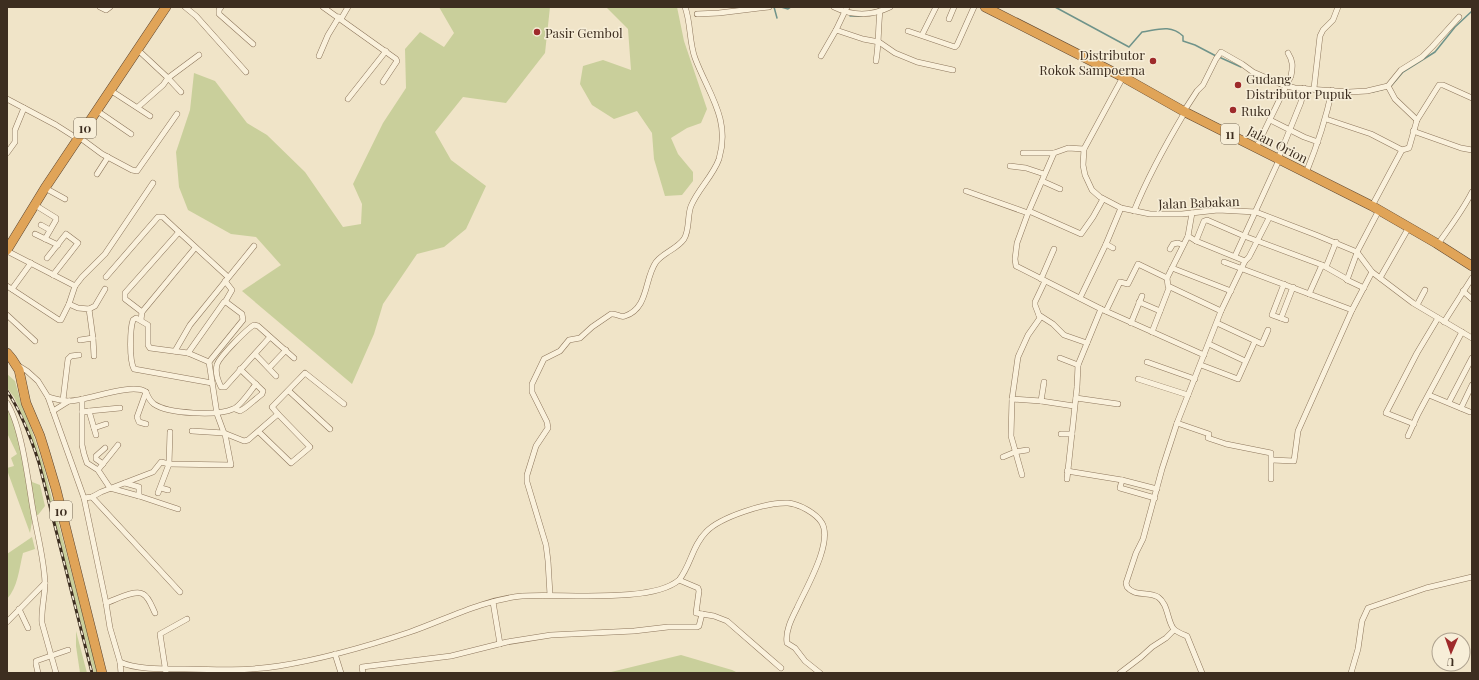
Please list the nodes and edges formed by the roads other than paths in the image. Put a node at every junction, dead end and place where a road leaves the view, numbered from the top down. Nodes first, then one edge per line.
1 (100, 7) edge
2 (110, 7) edge
3 (166, 7) edge
4 (185, 7) edge
5 (222, 7) edge
6 (323, 7) edge
7 (348, 7) edge
8 (685, 7) edge
9 (767, 7) edge
10 (834, 7) edge
11 (890, 7) edge
12 (936, 7) edge
13 (954, 7) edge
14 (974, 7) edge
15 (984, 7) edge
16 (1338, 7) edge
17 (846, 10) edge
18 (880, 11) junction
19 (697, 14) dead end
20 (1459, 17) dead end
21 (340, 18) junction
22 (950, 18) dead end
23 (836, 30) junction
24 (908, 31) dead end
25 (922, 35) junction
26 (879, 42) junction
27 (253, 44) dead end
28 (138, 50) junction
29 (386, 51) junction
30 (1288, 53) dead end
31 (199, 55) dead end
32 (319, 56) dead end
33 (821, 56) dead end
34 (876, 61) dead end
35 (953, 70) dead end
36 (246, 72) dead end
37 (1123, 77) junction
38 (168, 78) junction
39 (383, 82) dead end
40 (1286, 87) junction
41 (1388, 87) junction
42 (1314, 88) junction
43 (110, 90) junction
44 (1304, 90) junction
45 (181, 92) dead end
46 (1332, 92) junction
47 (1472, 98) edge
48 (7, 99) edge
49 (348, 99) dead end
50 (138, 107) junction
51 (24, 108) junction
52 (96, 110) junction
53 (1184, 111) junction
54 (177, 114) dead end
55 (150, 116) dead end
56 (1326, 119) junction
57 (1270, 120) junction
58 (1417, 120) junction
59 (1290, 130) junction
60 (1413, 131) junction
61 (131, 134) dead end
62 (79, 138) junction
63 (1318, 142) junction
64 (1256, 148) junction
65 (1084, 149) junction
66 (1402, 150) junction
67 (1472, 150) edge
68 (7, 153) edge
69 (1023, 153) dead end
70 (1054, 153) junction
71 (108, 157) junction
72 (1278, 160) junction
73 (1010, 166) dead end
74 (1306, 173) junction
75 (97, 174) dead end
76 (1044, 174) junction
77 (1042, 181) junction
78 (153, 183) dead end
79 (45, 188) junction
80 (1060, 189) dead end
81 (966, 191) dead end
82 (1472, 192) edge
83 (65, 199) dead end
84 (1103, 199) junction
85 (35, 205) junction
86 (1121, 208) junction
87 (1376, 208) junction
88 (1134, 211) junction
89 (1029, 212) junction
90 (1256, 212) junction
91 (1192, 213) junction
92 (1269, 218) junction
93 (41, 225) dead end
94 (1408, 227) junction
95 (50, 230) junction
96 (179, 232) junction
97 (35, 234) dead end
98 (1188, 236) junction
99 (1244, 236) junction
100 (45, 239) junction
101 (1258, 240) junction
102 (1196, 241) junction
103 (1336, 242) junction
104 (1106, 244) junction
105 (1438, 244) junction
106 (58, 245) junction
107 (1183, 245) junction
108 (254, 246) dead end
109 (195, 248) junction
110 (1113, 248) dead end
111 (1170, 248) dead end
112 (1054, 249) dead end
113 (1358, 250) junction
114 (7, 251) edge
115 (1235, 256) junction
116 (47, 258) dead end
117 (1245, 261) junction
118 (1224, 262) dead end
119 (31, 263) junction
120 (1324, 266) junction
121 (1472, 266) edge
122 (1172, 268) junction
123 (1242, 269) junction
124 (1372, 272) junction
125 (53, 275) junction
126 (106, 277) dead end
127 (1381, 277) junction
128 (1167, 278) junction
129 (1472, 278) edge
130 (227, 279) junction
131 (1043, 280) junction
132 (1347, 280) junction
133 (1284, 284) junction
134 (75, 286) junction
135 (10, 288) edge
136 (1169, 288) junction
137 (1293, 288) junction
138 (1364, 288) junction
139 (105, 289) dead end
140 (1425, 290) dead end
141 (1463, 291) junction
142 (1231, 292) junction
143 (1310, 294) junction
144 (1142, 296) dead end
145 (1080, 298) junction
146 (1472, 299) edge
147 (225, 302) junction
148 (1139, 302) junction
149 (69, 304) junction
150 (1417, 304) junction
151 (89, 309) junction
152 (1103, 310) junction
153 (1352, 310) junction
154 (1160, 311) junction
155 (1221, 311) junction
156 (142, 312) junction
157 (7, 315) edge
158 (1039, 315) junction
159 (1438, 318) junction
160 (141, 320) junction
161 (1445, 320) junction
162 (1131, 323) junction
163 (1217, 323) junction
164 (1268, 330) dead end
165 (1152, 332) junction
166 (1462, 332) junction
167 (270, 337) junction
168 (93, 338) junction
169 (1472, 338) edge
170 (80, 340) dead end
171 (1255, 340) junction
172 (35, 341) dead end
173 (1087, 344) junction
174 (1209, 344) junction
175 (286, 350) junction
176 (175, 351) junction
177 (188, 353) junction
178 (7, 354) edge
179 (255, 354) junction
180 (78, 355) dead end
181 (1204, 355) junction
182 (94, 356) dead end
183 (294, 358) dead end
184 (1060, 358) dead end
185 (1472, 358) edge
186 (1243, 360) dead end
187 (209, 362) junction
188 (1147, 362) dead end
189 (16, 364) junction
190 (1078, 365) junction
191 (1201, 365) junction
192 (269, 368) junction
193 (240, 369) junction
194 (276, 376) dead end
195 (1138, 379) dead end
196 (1195, 379) junction
197 (1044, 382) dead end
198 (212, 383) junction
199 (256, 384) junction
200 (1472, 386) edge
201 (289, 391) junction
202 (146, 392) junction
203 (1188, 395) junction
204 (1430, 395) junction
205 (48, 397) junction
206 (1076, 398) junction
207 (82, 399) junction
208 (1012, 399) junction
209 (66, 401) junction
210 (1041, 401) junction
211 (1449, 402) junction
212 (7, 403) edge
213 (344, 404) dead end
214 (1118, 404) dead end
215 (1074, 406) junction
216 (120, 408) dead end
217 (1461, 408) junction
218 (235, 409) junction
219 (53, 411) junction
220 (89, 411) junction
221 (82, 412) junction
222 (1470, 412) dead end
223 (217, 414) junction
224 (278, 414) junction
225 (1177, 423) junction
226 (106, 424) dead end
227 (146, 424) dead end
228 (1414, 424) junction
229 (94, 428) junction
230 (330, 429) dead end
231 (192, 431) dead end
232 (170, 432) dead end
233 (259, 432) junction
234 (224, 434) junction
235 (1061, 434) dead end
236 (1072, 434) junction
237 (96, 435) dead end
238 (1408, 436) dead end
239 (118, 445) dead end
240 (105, 448) dead end
241 (1027, 450) dead end
242 (1015, 452) junction
243 (1003, 457) dead end
244 (1272, 460) junction
245 (103, 464) junction
246 (169, 464) junction
247 (98, 470) junction
248 (1067, 471) junction
249 (1022, 475) dead end
250 (1067, 479) dead end
251 (1271, 479) dead end
252 (1122, 480) junction
253 (124, 483) junction
254 (110, 488) junction
255 (1157, 489) junction
256 (168, 490) dead end
257 (139, 496) junction
258 (92, 497) junction
259 (84, 498) junction
260 (1154, 498) junction
261 (178, 509) dead end
262 (1472, 577) edge
263 (679, 580) junction
264 (45, 583) junction
265 (180, 592) dead end
266 (550, 595) junction
267 (492, 602) junction
268 (106, 603) junction
269 (19, 609) junction
270 (155, 613) dead end
271 (702, 614) junction
272 (187, 619) dead end
273 (7, 622) edge
274 (28, 628) dead end
275 (1174, 630) junction
276 (500, 644) junction
277 (68, 650) dead end
278 (335, 654) junction
279 (51, 657) junction
280 (120, 662) junction
281 (781, 668) dead end
282 (263, 670) edge
283 (166, 671) edge
284 (38, 673) edge
285 (56, 673) edge
286 (102, 673) edge
287 (121, 673) edge
288 (341, 673) edge
289 (363, 673) edge
290 (820, 673) edge
291 (1120, 673) edge
292 (1202, 673) edge
293 (1351, 673) edge

1 - 2 street
3 - 28 highway, 10
4 - 36 street
5 - 27 street
6 - 21 street
7 - 21 street
8 - 266 street
9 - 19 street
10 - 17 street
11 - 18 street
12 - 25 street
13 - 22 street
14 - 25 street
15 - 37 highway, Jalan Orion / 11
16 - 42 street
17 - 18 street
17 - 23 street
18 - 26 street
20 - 41 street
21 - 29 street
21 - 32 street
23 - 26 street
23 - 33 street
24 - 25 street
26 - 34 street
26 - 35 street
28 - 38 street
28 - 43 highway, 10
29 - 39 street
29 - 49 street
30 - 40 street
31 - 38 street
37 - 53 highway, Jalan Orion / 11
37 - 65 street, Jalan Babakan
38 - 45 street
38 - 50 street
40 - 44 street
40 - 53 street
40 - 57 street
41 - 46 street
41 - 58 street
42 - 44 street
42 - 46 street
43 - 50 street
43 - 52 highway, 10
44 - 59 street
46 - 56 street
47 - 58 street
48 - 51 street
50 - 55 street
51 - 62 street
51 - 68 street
52 - 61 street
52 - 62 highway, 10
53 - 64 highway, Jalan Orion / 11
53 - 88 street
54 - 71 street
56 - 63 street
56 - 66 street
57 - 59 street
57 - 64 street
58 - 60 street
59 - 63 street
59 - 72 street
60 - 66 street
60 - 67 street
62 - 71 street
62 - 79 highway, 10
63 - 74 street
64 - 72 highway, Jalan Orion / 11
65 - 70 street
65 - 84 street, Jalan Babakan
66 - 87 street
69 - 70 street
70 - 76 street
71 - 75 street
72 - 74 highway, Jalan Orion / 11
72 - 90 street
73 - 76 street
74 - 87 highway, Jalan Orion / 11
76 - 77 street
77 - 80 street
77 - 89 street
78 - 134 street
79 - 83 street
79 - 85 highway, 10
81 - 89 street
82 - 105 street
84 - 86 street, Jalan Babakan
84 - 89 street
85 - 95 street
85 - 114 highway, 10
86 - 88 street, Jalan Babakan
86 - 104 street
87 - 94 highway, Jalan Orion / 11
87 - 113 street
88 - 91 street, Jalan Babakan
89 - 131 street
90 - 91 street, Jalan Babakan
90 - 92 street, Jalan Babakan
90 - 99 street
91 - 98 street
92 - 101 street
92 - 103 street, Jalan Babakan
93 - 95 street
94 - 105 highway, Jalan Orion / 11
94 - 127 street
95 - 100 street
96 - 109 street
96 - 126 street
96 - 156 street
97 - 100 street
98 - 102 street
98 - 107 street
99 - 101 street
99 - 102 street
99 - 115 street
100 - 106 street
101 - 117 street
101 - 120 street
102 - 115 street
103 - 113 street, Jalan Babakan
103 - 120 street
104 - 110 street
104 - 145 street
105 - 121 highway, Jalan Orion / 11
106 - 116 street
106 - 125 street
107 - 111 street
107 - 122 street
108 - 130 street
109 - 130 street
109 - 156 street
112 - 131 street
113 - 124 street, Jalan Babakan
113 - 132 street
114 - 119 street
115 - 117 street
117 - 123 street
118 - 123 street
119 - 125 street
119 - 135 street
120 - 132 street
120 - 143 street
122 - 128 street
122 - 142 street
123 - 133 street
123 - 142 street
124 - 127 street, Jalan Babakan
124 - 138 street
125 - 134 street
127 - 150 street, Jalan Babakan
128 - 136 street
128 - 152 street
129 - 141 street
130 - 147 street
130 - 176 street
131 - 145 street
131 - 158 street
132 - 138 street
133 - 137 street
133 - 137 street
134 - 149 street
135 - 149 street
136 - 154 street
136 - 155 street
137 - 143 street
138 - 153 street
139 - 151 street
140 - 150 street
141 - 146 street
141 - 161 street
142 - 155 street
143 - 153 street
144 - 148 street
145 - 152 street
147 - 177 street
147 - 187 street
148 - 154 street
148 - 162 street
149 - 151 street
150 - 159 street, Jalan Babakan
151 - 168 street
152 - 162 street
152 - 173 street
153 - 244 street
154 - 165 street
155 - 163 street
156 - 160 street
157 - 172 street
158 - 173 street
158 - 208 street
159 - 161 street, Jalan Babakan
159 - 228 street
160 - 176 street
160 - 198 street
161 - 166 street, Jalan Babakan
162 - 165 street
163 - 171 street
163 - 174 street
164 - 171 street
165 - 181 street
166 - 169 street, Jalan Babakan
166 - 204 street
167 - 175 street
167 - 179 street
167 - 193 street
168 - 170 street
168 - 182 street
171 - 191 street
173 - 190 street
174 - 181 street
174 - 186 street
175 - 183 street
175 - 192 street
176 - 177 street
177 - 187 street
178 - 189 highway, 10
179 - 192 street
179 - 193 street
180 - 209 street
181 - 191 street
184 - 190 street
185 - 211 street
187 - 198 street
188 - 196 street
189 - 205 street
189 - 286 highway, 10
190 - 206 street
191 - 196 street
192 - 194 street
193 - 199 street
195 - 203 street
196 - 203 street
197 - 210 street
198 - 223 street
199 - 218 street
199 - 218 street
200 - 217 street
201 - 213 street
201 - 224 street
201 - 230 street
202 - 207 street
202 - 223 street
202 - 227 street
203 - 225 street
204 - 211 street
204 - 228 street
205 - 209 street
205 - 219 street
206 - 214 street
206 - 215 street
207 - 209 street
207 - 221 street
208 - 210 street
208 - 242 street
209 - 219 street
210 - 215 street
211 - 217 street
212 - 264 street
215 - 236 street
216 - 220 street
217 - 222 street
218 - 223 street
219 - 259 street
220 - 221 street
220 - 229 street
221 - 247 street
223 - 234 street
224 - 233 street
224 - 233 street
225 - 244 street
225 - 255 street
226 - 229 street
228 - 238 street
229 - 237 street
231 - 234 street
232 - 246 street
233 - 234 street
234 - 246 street
235 - 236 street
236 - 248 street
239 - 245 street
240 - 245 street
241 - 242 street
242 - 243 street
242 - 249 street
244 - 251 street
245 - 247 street
246 - 253 street
246 - 256 street
247 - 254 street
248 - 250 street
248 - 252 street
252 - 255 street
252 - 260 street
253 - 254 street
253 - 257 street
254 - 257 street
254 - 258 street
255 - 260 street
257 - 261 street
258 - 259 street
258 - 265 street
259 - 268 street
260 - 275 street
262 - 293 street
263 - 266 street
263 - 271 street
263 - 290 street
264 - 269 street
264 - 279 street
266 - 267 street
267 - 276 street
267 - 278 street
268 - 270 street
268 - 280 street
269 - 273 street
269 - 274 street
271 - 276 street
271 - 281 street
272 - 283 street
275 - 291 street
275 - 292 street
276 - 289 street
277 - 279 street
278 - 282 street
278 - 288 street
279 - 284 street
279 - 285 street
280 - 283 street
280 - 287 street
282 - 283 street

